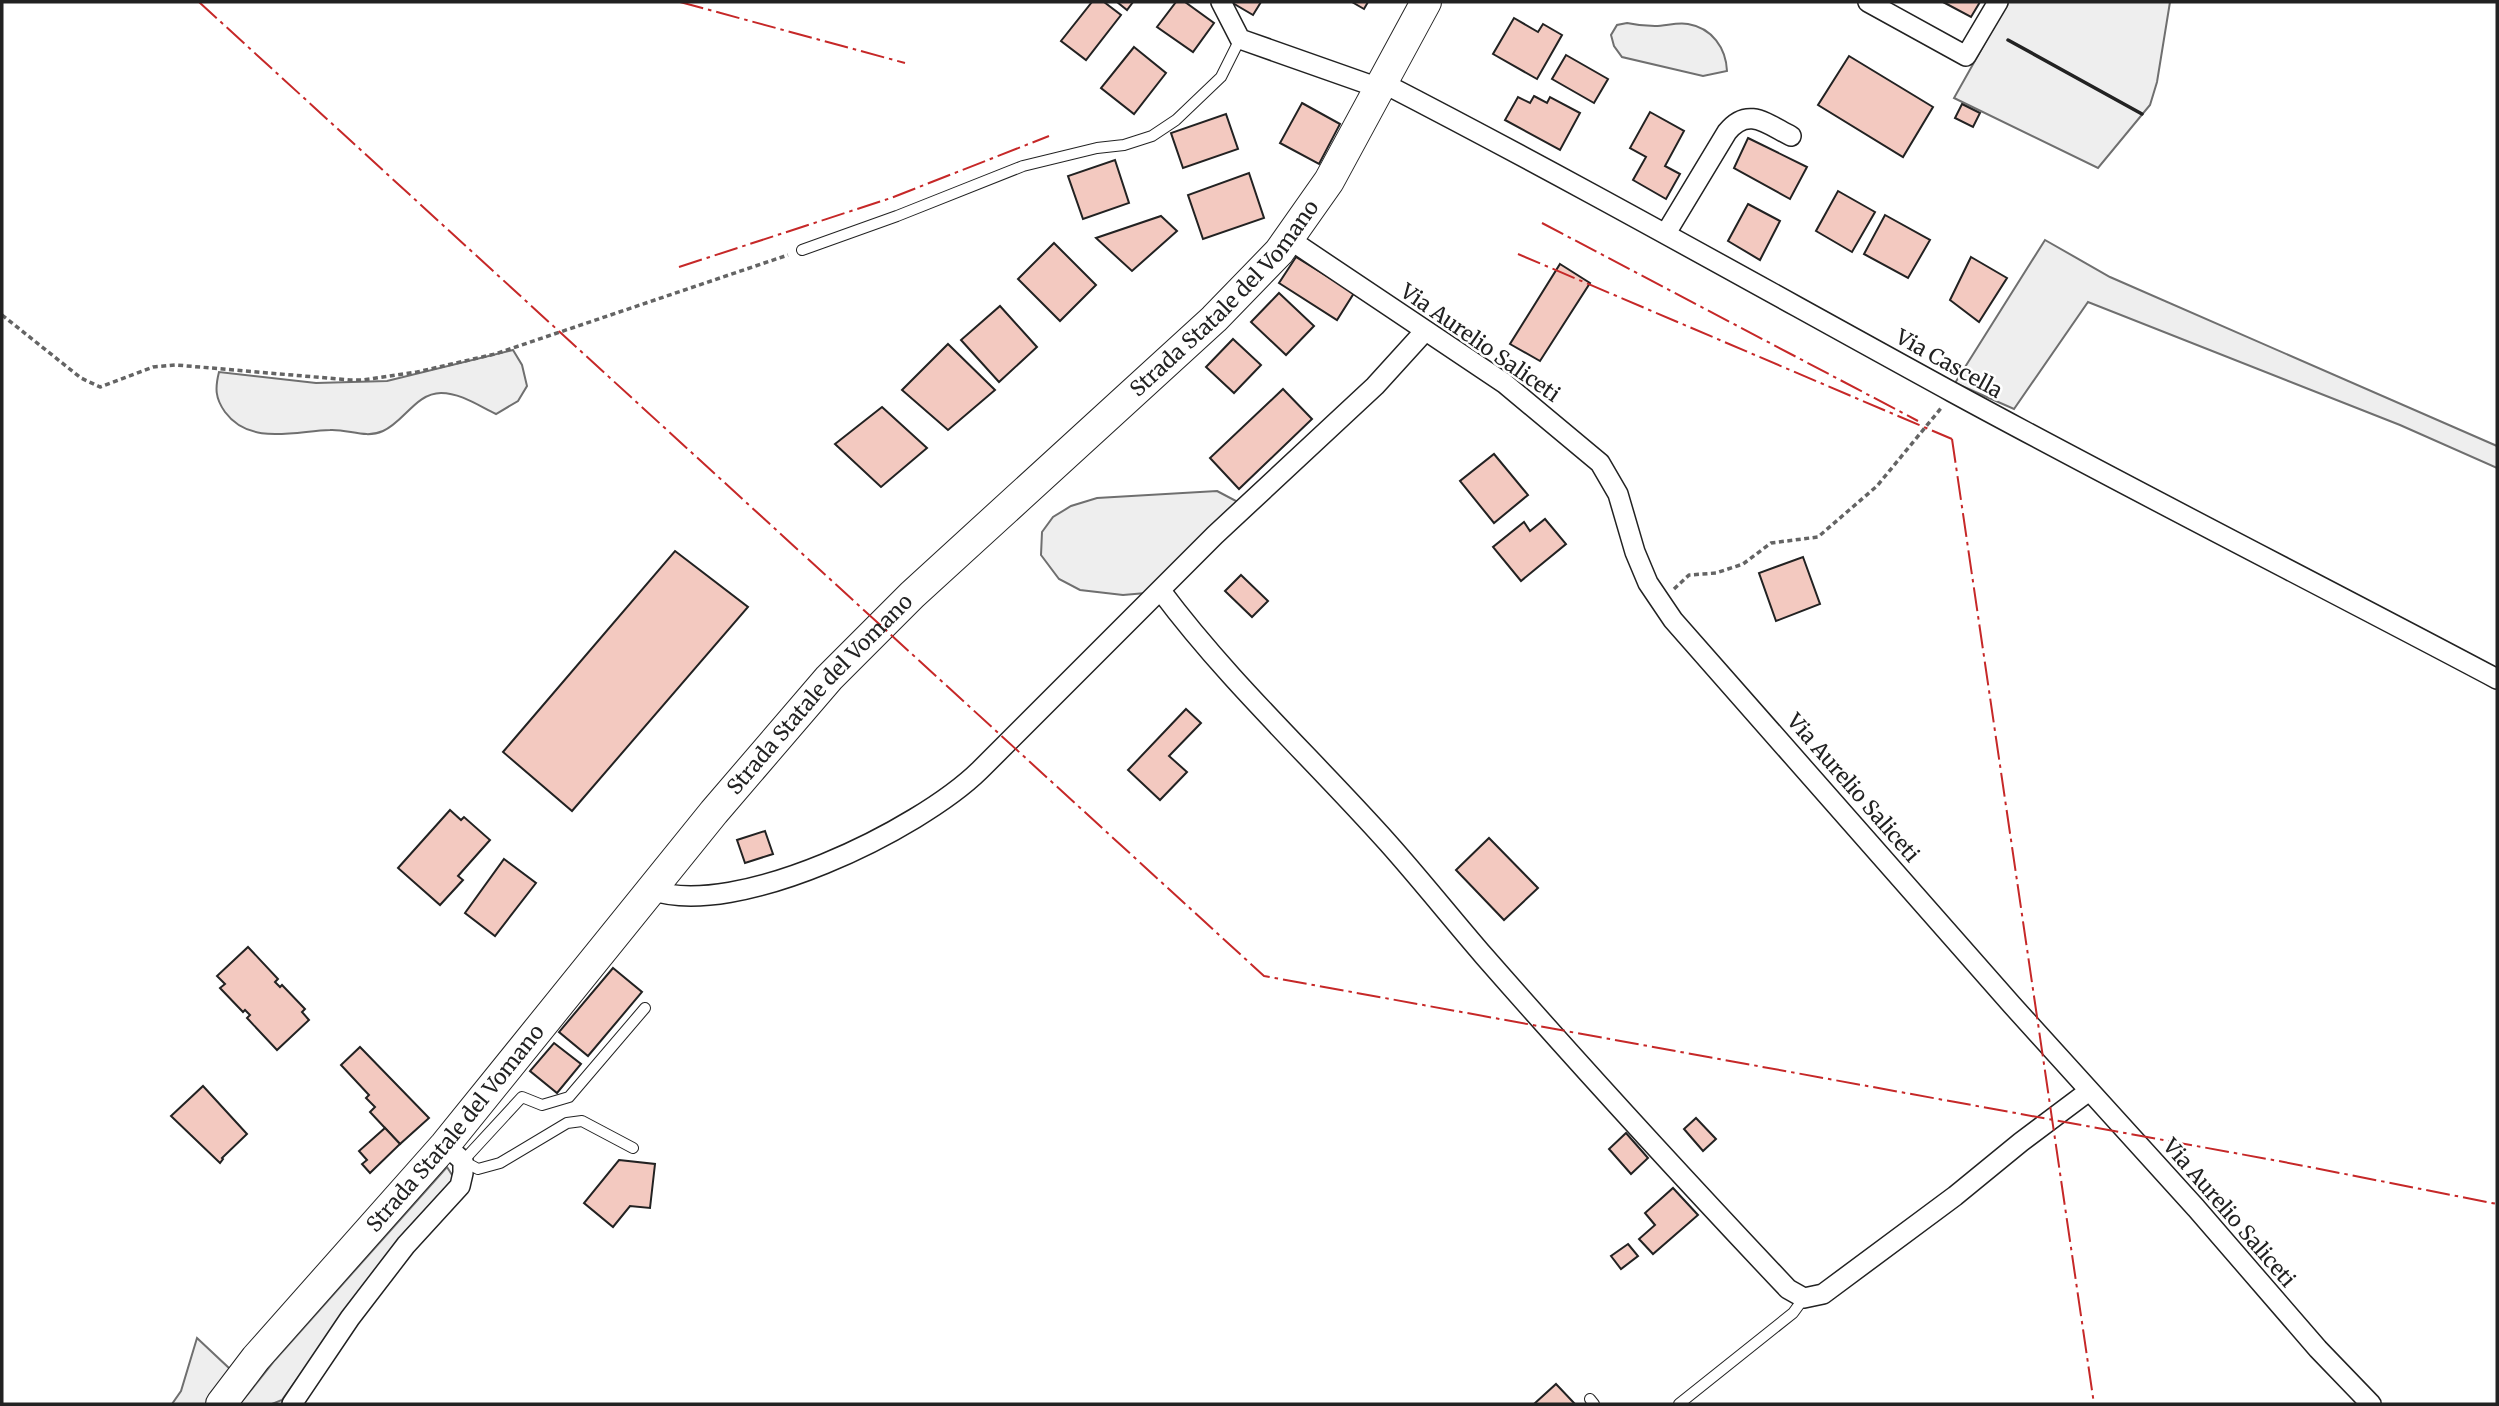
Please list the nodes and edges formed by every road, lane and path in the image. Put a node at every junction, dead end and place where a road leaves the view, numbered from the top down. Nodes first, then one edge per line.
1 (1220, 2) edge
2 (1426, 2) edge
3 (1868, 2) edge
4 (1998, 2) edge
5 (1240, 39) junction
6 (1381, 86) junction
7 (1791, 136) dead end
8 (1666, 233) junction
9 (1289, 239) junction
10 (802, 250) joint
11 (2, 315) edge
12 (1425, 331) junction
13 (1953, 393) junction
14 (1161, 591) junction
15 (1660, 602) junction
16 (2497, 679) edge
17 (651, 890) junction
18 (645, 1008) dead end
19 (2089, 1091) junction
20 (633, 1148) dead end
21 (454, 1153) junction
22 (1804, 1298) junction
23 (221, 1404) edge
24 (292, 1404) edge
25 (1679, 1404) edge
26 (2371, 1404) edge

1 - 5 street
2 - 6 main road, Strada Statale del Vomano
3 - 4 street
5 - 6 street, Via Cascella
5 - 10 lane
6 - 8 street, Via Cascella
6 - 9 main road, Strada Statale del Vomano
7 - 8 street
8 - 13 street, Via Cascella
9 - 12 street, Via Aurelio Saliceti
9 - 17 main road, Strada Statale del Vomano
10 - 11 path
12 - 14 street
12 - 15 street, Via Aurelio Saliceti
13 - 15 path
13 - 16 street, Via Cascella
14 - 17 street
14 - 22 street
15 - 19 street, Via Aurelio Saliceti
17 - 21 main road, Strada Statale del Vomano
18 - 21 lane
19 - 22 street
19 - 26 street, Via Aurelio Saliceti
20 - 21 lane
21 - 23 main road, Strada Statale del Vomano
21 - 24 street
22 - 25 lane

